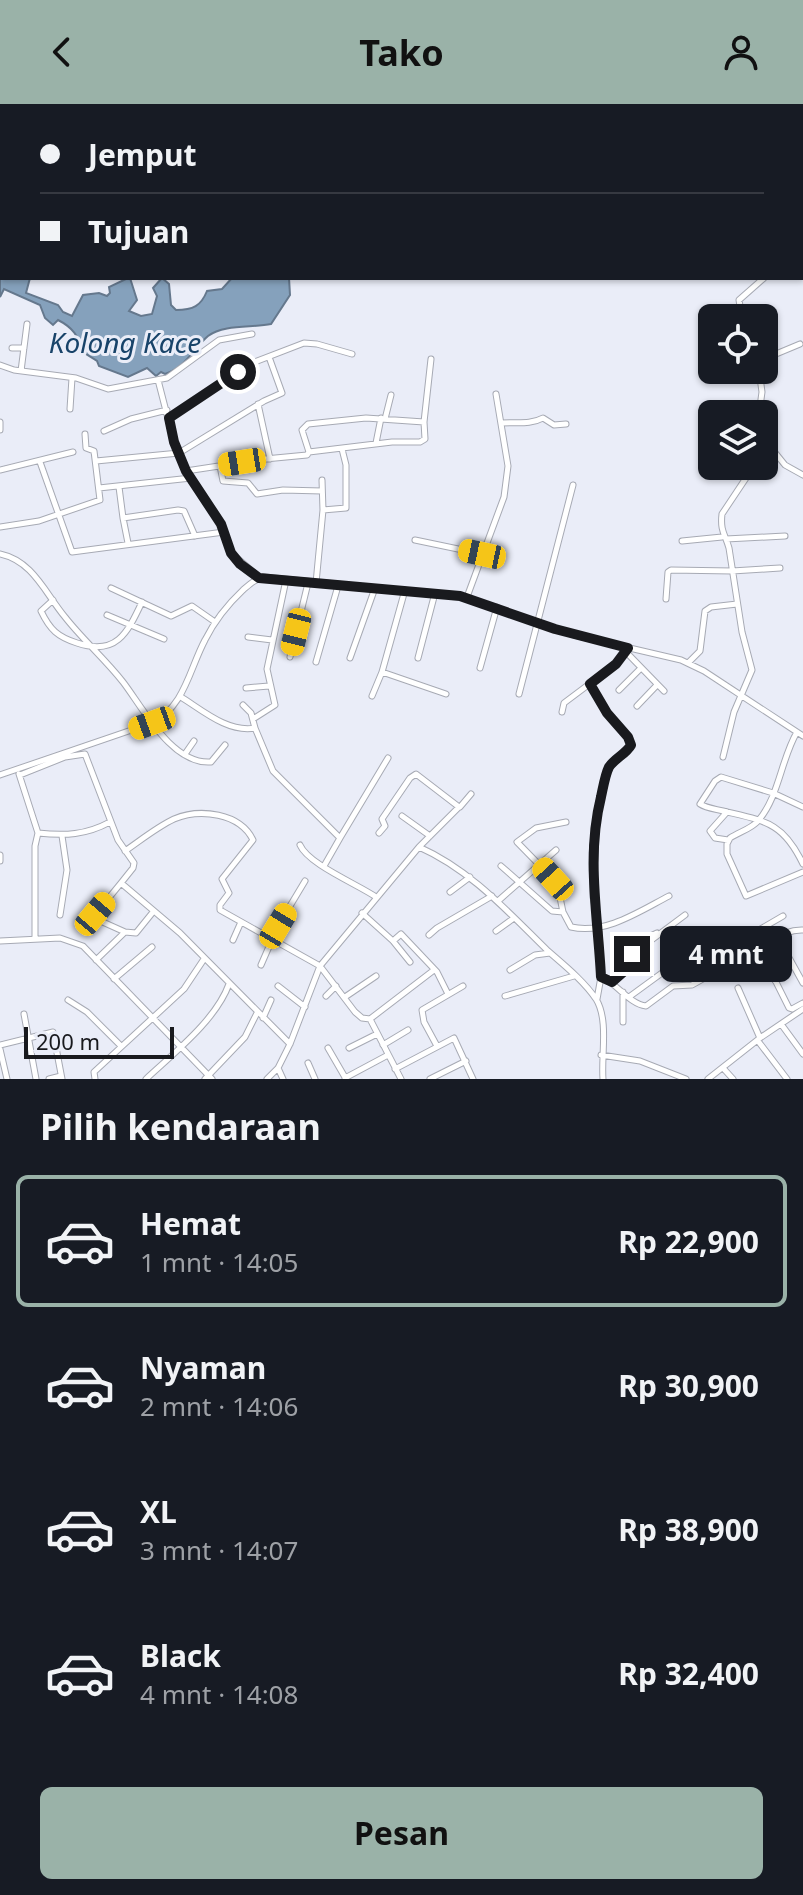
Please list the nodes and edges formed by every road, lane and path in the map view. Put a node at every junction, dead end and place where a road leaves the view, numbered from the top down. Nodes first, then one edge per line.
1 (762, 280) edge
2 (740, 304) edge
3 (27, 324) dead end
4 (252, 334) dead end
5 (800, 344) dead end
6 (12, 348) dead end
7 (24, 348) junction
8 (778, 353) edge
9 (352, 354) dead end
10 (269, 357) junction
11 (431, 359) dead end
12 (0, 365) edge
13 (21, 371) junction
14 (72, 378) junction
15 (158, 380) junction
16 (496, 394) dead end
17 (391, 395) dead end
18 (258, 404) junction
19 (70, 409) dead end
20 (167, 410) junction
21 (169, 418) junction
22 (383, 418) junction
23 (0, 422) edge
24 (424, 422) junction
25 (502, 423) junction
26 (566, 424) dead end
27 (0, 430) edge
28 (104, 431) dead end
29 (85, 434) dead end
30 (376, 444) junction
31 (342, 449) junction
32 (73, 452) dead end
33 (309, 452) junction
34 (179, 453) junction
35 (778, 456) edge
36 (270, 459) junction
37 (96, 461) junction
38 (40, 462) junction
39 (220, 466) junction
40 (0, 470) edge
41 (186, 471) junction
42 (803, 475) edge
43 (191, 478) junction
44 (322, 480) dead end
45 (745, 480) edge
46 (573, 485) dead end
47 (119, 487) junction
48 (99, 488) junction
49 (322, 491) junction
50 (323, 510) junction
51 (58, 515) junction
52 (123, 518) junction
53 (0, 527) edge
54 (224, 532) junction
55 (195, 536) junction
56 (785, 536) dead end
57 (724, 538) junction
58 (415, 540) dead end
59 (682, 541) dead end
60 (128, 543) junction
61 (0, 554) edge
62 (482, 554) junction
63 (780, 568) dead end
64 (732, 571) junction
65 (259, 578) junction
66 (286, 580) junction
67 (308, 583) junction
68 (316, 583) junction
69 (338, 585) junction
70 (111, 588) dead end
71 (375, 588) junction
72 (405, 590) junction
73 (435, 593) junction
74 (467, 597) junction
75 (666, 599) dead end
76 (53, 600) junction
77 (142, 602) junction
78 (737, 604) junction
79 (497, 607) junction
80 (107, 615) dead end
81 (215, 622) junction
82 (537, 623) junction
83 (131, 625) junction
84 (76, 630) junction
85 (248, 637) dead end
86 (164, 639) dead end
87 (66, 640) junction
88 (272, 640) junction
89 (91, 647) junction
90 (627, 650) junction
91 (290, 657) dead end
92 (350, 658) dead end
93 (418, 658) dead end
94 (316, 662) dead end
95 (688, 663) junction
96 (480, 668) dead end
97 (641, 668) junction
98 (382, 672) junction
99 (590, 684) junction
100 (657, 685) junction
101 (269, 686) junction
102 (246, 688) dead end
103 (619, 690) dead end
104 (664, 691) dead end
105 (446, 694) dead end
106 (519, 694) dead end
107 (741, 695) junction
108 (372, 696) dead end
109 (181, 697) junction
110 (243, 705) dead end
111 (637, 706) dead end
112 (562, 712) dead end
113 (253, 719) junction
114 (152, 723) junction
115 (255, 728) junction
116 (800, 734) edge
117 (194, 741) dead end
118 (225, 745) dead end
119 (185, 754) junction
120 (723, 757) dead end
121 (388, 758) dead end
122 (19, 773) junction
123 (0, 775) edge
124 (773, 793) junction
125 (471, 794) dead end
126 (460, 807) junction
127 (803, 807) edge
128 (727, 812) junction
129 (402, 816) dead end
130 (760, 819) junction
131 (110, 822) junction
132 (566, 822) dead end
133 (38, 833) junction
134 (379, 833) dead end
135 (62, 836) junction
136 (430, 836) junction
137 (340, 838) junction
138 (728, 840) junction
139 (300, 845) dead end
140 (419, 847) junction
141 (556, 850) dead end
142 (125, 851) junction
143 (803, 864) edge
144 (540, 865) junction
145 (324, 866) junction
146 (501, 866) dead end
147 (803, 872) edge
148 (470, 877) junction
149 (305, 881) dead end
150 (521, 882) junction
151 (121, 883) junction
152 (450, 892) dead end
153 (669, 896) dead end
154 (376, 897) junction
155 (495, 899) junction
156 (153, 912) junction
157 (563, 912) junction
158 (362, 913) junction
159 (60, 915) dead end
160 (685, 915) dead end
161 (783, 916) dead end
162 (514, 918) junction
163 (241, 922) junction
164 (599, 927) junction
165 (803, 930) edge
166 (496, 931) dead end
167 (125, 932) junction
168 (429, 935) dead end
169 (777, 936) junction
170 (35, 938) junction
171 (273, 938) junction
172 (233, 940) dead end
173 (0, 941) edge
174 (393, 941) junction
175 (152, 947) dead end
176 (753, 950) junction
177 (737, 951) junction
178 (551, 953) junction
179 (205, 959) junction
180 (96, 960) junction
181 (410, 962) dead end
182 (261, 965) dead end
183 (320, 966) junction
184 (434, 970) junction
185 (510, 970) dead end
186 (666, 970) dead end
187 (376, 976) dead end
188 (574, 976) junction
189 (601, 977) junction
190 (114, 979) junction
191 (612, 982) junction
192 (803, 983) edge
193 (229, 984) junction
194 (278, 986) dead end
195 (336, 986) junction
196 (463, 986) dead end
197 (738, 988) dead end
198 (623, 991) junction
199 (448, 994) junction
200 (326, 996) dead end
201 (505, 996) dead end
202 (345, 997) junction
203 (629, 997) junction
204 (68, 1000) dead end
205 (271, 1000) dead end
206 (596, 1000) junction
207 (803, 1003) edge
208 (305, 1007) junction
209 (803, 1009) edge
210 (24, 1014) dead end
211 (260, 1015) junction
212 (152, 1019) junction
213 (370, 1019) junction
214 (623, 1022) dead end
215 (781, 1024) junction
216 (408, 1030) dead end
217 (377, 1034) junction
218 (28, 1037) junction
219 (759, 1040) junction
220 (290, 1044) junction
221 (383, 1045) junction
222 (121, 1046) junction
223 (437, 1046) junction
224 (0, 1047) edge
225 (180, 1047) junction
226 (328, 1048) dead end
227 (349, 1048) dead end
228 (803, 1054) edge
229 (388, 1055) junction
230 (601, 1055) junction
231 (466, 1061) junction
232 (308, 1063) dead end
233 (278, 1068) junction
234 (723, 1068) junction
235 (395, 1069) junction
236 (62, 1077) edge
237 (209, 1078) edge
238 (346, 1078) edge
239 (7, 1079) edge
240 (36, 1079) edge
241 (49, 1079) edge
242 (95, 1079) edge
243 (146, 1079) edge
244 (267, 1079) edge
245 (283, 1079) edge
246 (315, 1079) edge
247 (400, 1079) edge
248 (430, 1079) edge
249 (473, 1079) edge
250 (603, 1079) edge
251 (686, 1079) edge
252 (708, 1079) edge
253 (733, 1079) edge
254 (787, 1079) edge

1 - 2 street
3 - 7 street
4 - 15 street
5 - 8 street
6 - 7 street
7 - 13 street
9 - 10 street
10 - 18 street
10 - 21 street
11 - 24 street
12 - 13 street
13 - 14 street
14 - 15 street
14 - 19 street
15 - 20 street
16 - 25 street
17 - 22 street
18 - 34 street
18 - 36 street
20 - 21 street
20 - 28 street
21 - 34 street
22 - 24 street
22 - 30 street
22 - 33 street
23 - 27 street
24 - 30 street
25 - 26 street
25 - 62 street
29 - 37 street
30 - 31 street
31 - 33 street
31 - 50 street
32 - 38 street
33 - 36 street
34 - 37 street
34 - 41 street
35 - 42 street
36 - 39 street
37 - 48 street
38 - 40 street
38 - 51 street
39 - 41 street
39 - 49 street
41 - 43 street
43 - 47 street
43 - 54 street
44 - 49 street
45 - 57 street
46 - 82 street
47 - 48 street
47 - 52 street
48 - 51 street
49 - 50 street
50 - 68 street
51 - 53 street
51 - 60 street
52 - 55 street
52 - 60 street
54 - 55 street
54 - 65 street
55 - 60 street
56 - 57 street
57 - 59 street
57 - 64 street
58 - 62 street
61 - 76 street
62 - 74 street
63 - 64 street
64 - 75 street
64 - 78 street
65 - 66 street
65 - 81 street
66 - 67 street
66 - 88 street
67 - 68 street
67 - 91 street
68 - 69 street
69 - 71 street
69 - 94 street
70 - 77 street
71 - 72 street
71 - 92 street
72 - 73 street
72 - 98 street
73 - 74 street
73 - 93 street
74 - 79 street
76 - 84 street
76 - 87 street
77 - 81 street
77 - 83 street
78 - 95 street
78 - 107 street
79 - 82 street
79 - 96 street
80 - 83 street
81 - 109 street
82 - 90 street
82 - 106 street
83 - 86 street
83 - 89 street
84 - 87 street
84 - 89 street
85 - 88 street
87 - 89 street
88 - 101 street
89 - 114 street
90 - 95 street
90 - 97 street
90 - 99 street
95 - 107 street
97 - 100 street
97 - 103 street
98 - 105 street
98 - 108 street
99 - 112 street
99 - 164 street
100 - 104 street
100 - 111 street
101 - 102 street
101 - 113 street
107 - 116 street
107 - 120 street
109 - 114 street
109 - 115 street
110 - 113 street
113 - 115 street
114 - 119 street
114 - 122 street
115 - 137 street
116 - 124 street
117 - 119 street
118 - 119 street
121 - 137 street
122 - 123 street
122 - 131 street
122 - 133 street
124 - 127 street
124 - 128 street
124 - 130 street
125 - 126 street
126 - 134 street
126 - 136 street
128 - 130 street
128 - 138 street
129 - 136 street
130 - 138 street
130 - 143 street
131 - 135 street
131 - 142 street
132 - 144 street
133 - 135 street
133 - 170 street
135 - 159 street
136 - 140 street
137 - 145 street
138 - 147 street
139 - 145 street
140 - 148 street
140 - 154 street
141 - 144 street
142 - 151 street
142 - 163 street
144 - 150 street
144 - 157 street
145 - 154 street
146 - 150 street
148 - 152 street
148 - 155 street
149 - 171 street
150 - 155 street
150 - 157 street
151 - 156 street
151 - 167 street
153 - 164 street
154 - 158 street
155 - 162 street
155 - 168 street
156 - 167 street
156 - 179 street
157 - 164 street
158 - 174 street
158 - 183 street
160 - 191 street
161 - 177 street
162 - 166 street
162 - 178 street
163 - 171 street
163 - 172 street
164 - 189 street
165 - 169 street
167 - 180 street
169 - 176 street
169 - 192 street
170 - 173 street
170 - 180 street
171 - 182 street
171 - 183 street
174 - 181 street
174 - 184 street
175 - 190 street
176 - 177 street
176 - 207 street
177 - 203 street
178 - 185 street
178 - 188 street
179 - 193 street
179 - 212 street
180 - 190 street
183 - 195 street
183 - 208 street
184 - 199 street
184 - 213 street
186 - 203 street
187 - 202 street
188 - 201 street
188 - 206 street
189 - 191 street
189 - 206 street
190 - 212 street
191 - 198 street
193 - 211 street
193 - 225 street
194 - 208 street
195 - 200 street
195 - 202 street
196 - 199 street
197 - 219 street
198 - 203 street
198 - 214 street
199 - 223 street
202 - 213 street
204 - 222 street
205 - 211 street
206 - 230 street
208 - 220 street
209 - 215 street
210 - 218 street
211 - 220 street
211 - 237 street
212 - 222 street
212 - 225 street
213 - 217 street
215 - 219 street
215 - 228 street
216 - 221 street
217 - 221 street
217 - 227 street
218 - 224 street
218 - 236 street
218 - 240 street
219 - 234 street
219 - 254 street
220 - 233 street
221 - 229 street
222 - 242 street
223 - 231 street
223 - 235 street
224 - 239 street
225 - 237 street
225 - 243 street
226 - 238 street
229 - 235 street
229 - 238 street
230 - 250 street
230 - 251 street
231 - 248 street
231 - 249 street
232 - 246 street
233 - 244 street
233 - 245 street
234 - 252 street
234 - 253 street
235 - 247 street
236 - 241 street

